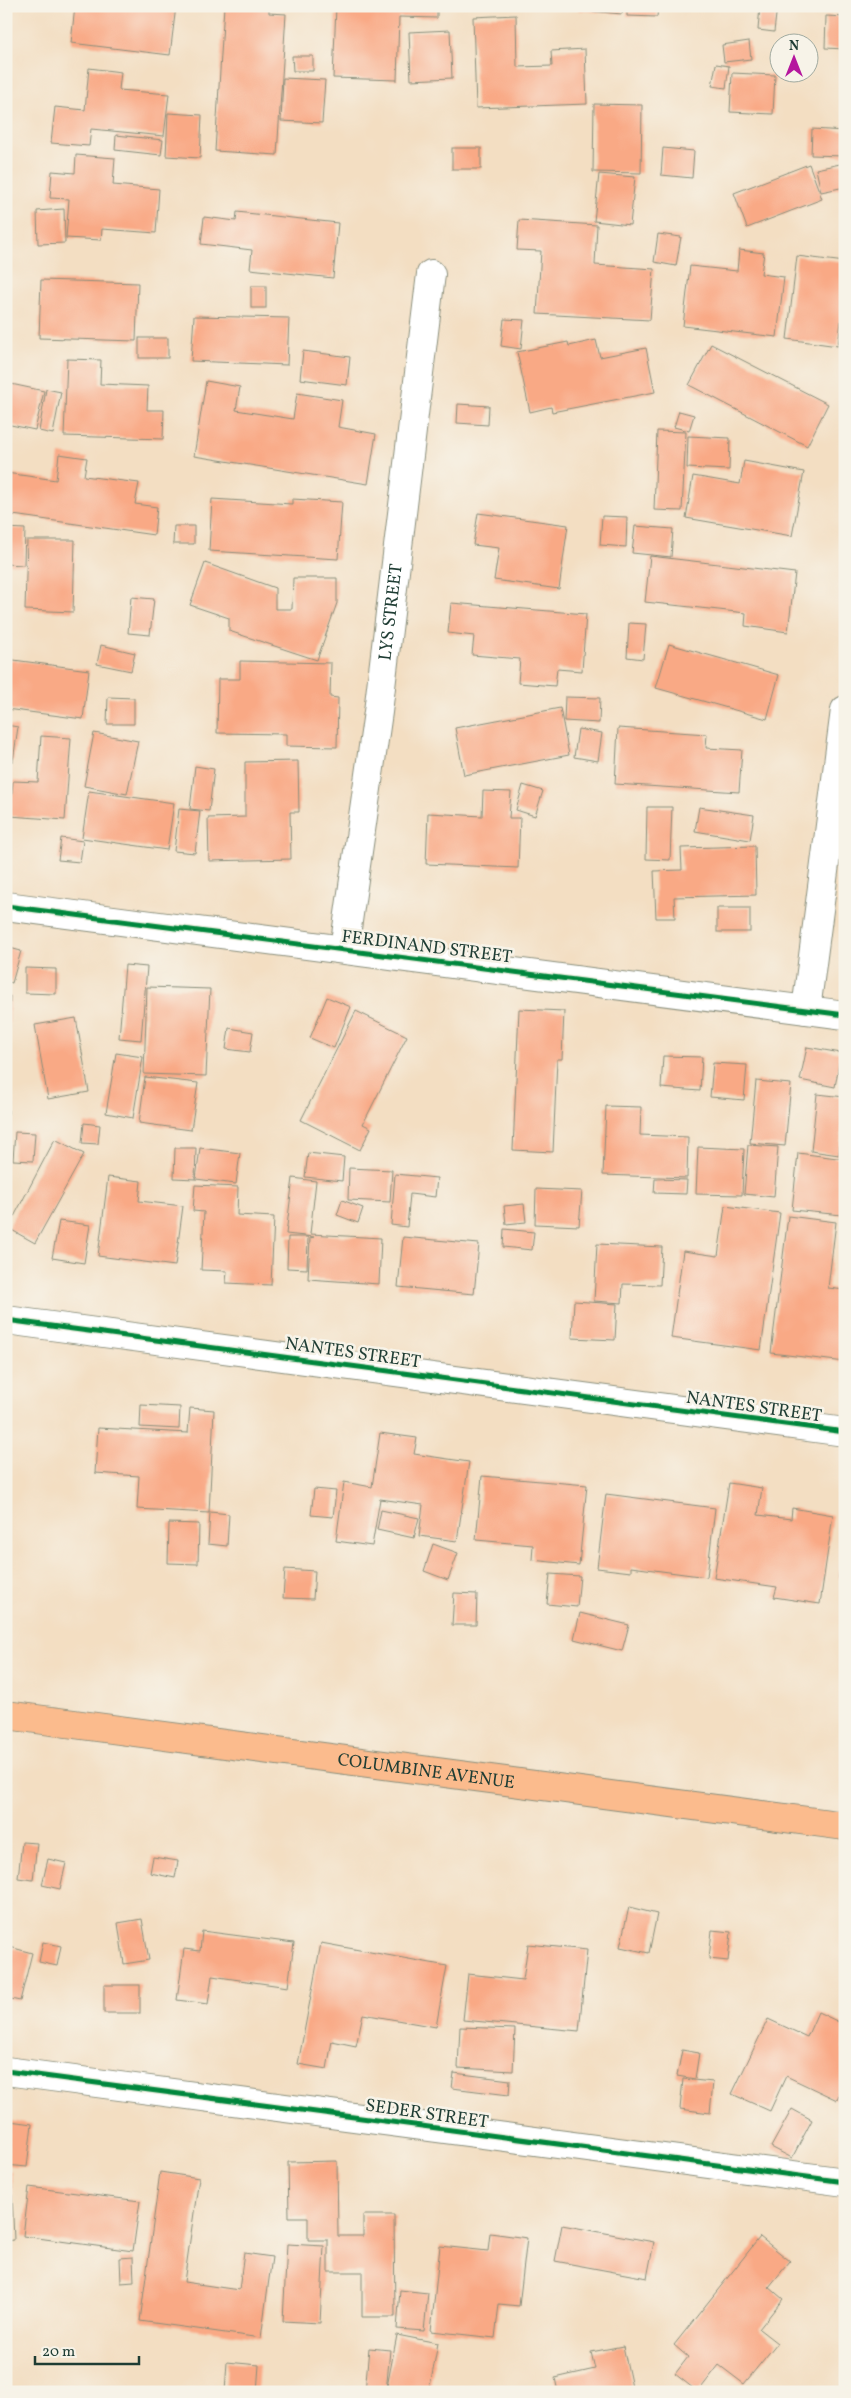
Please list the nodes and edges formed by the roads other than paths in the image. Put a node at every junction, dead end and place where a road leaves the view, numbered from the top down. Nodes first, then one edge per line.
1 (431, 274) dead end
2 (845, 710) edge
3 (6, 906) edge
4 (344, 949) junction
5 (806, 1010) junction
6 (845, 1015) edge
7 (6, 1320) edge
8 (845, 1432) edge
9 (6, 1716) edge
10 (845, 1826) edge
11 (6, 2071) edge
12 (845, 2182) edge

1 - 4 street, LYS STREET
2 - 5 street
3 - 4 street, FERDINAND STREET
4 - 5 street, FERDINAND STREET
5 - 6 street, FERDINAND STREET
7 - 8 street, NANTES STREET
9 - 10 main road, COLUMBINE AVENUE
11 - 12 street, SEDER STREET

